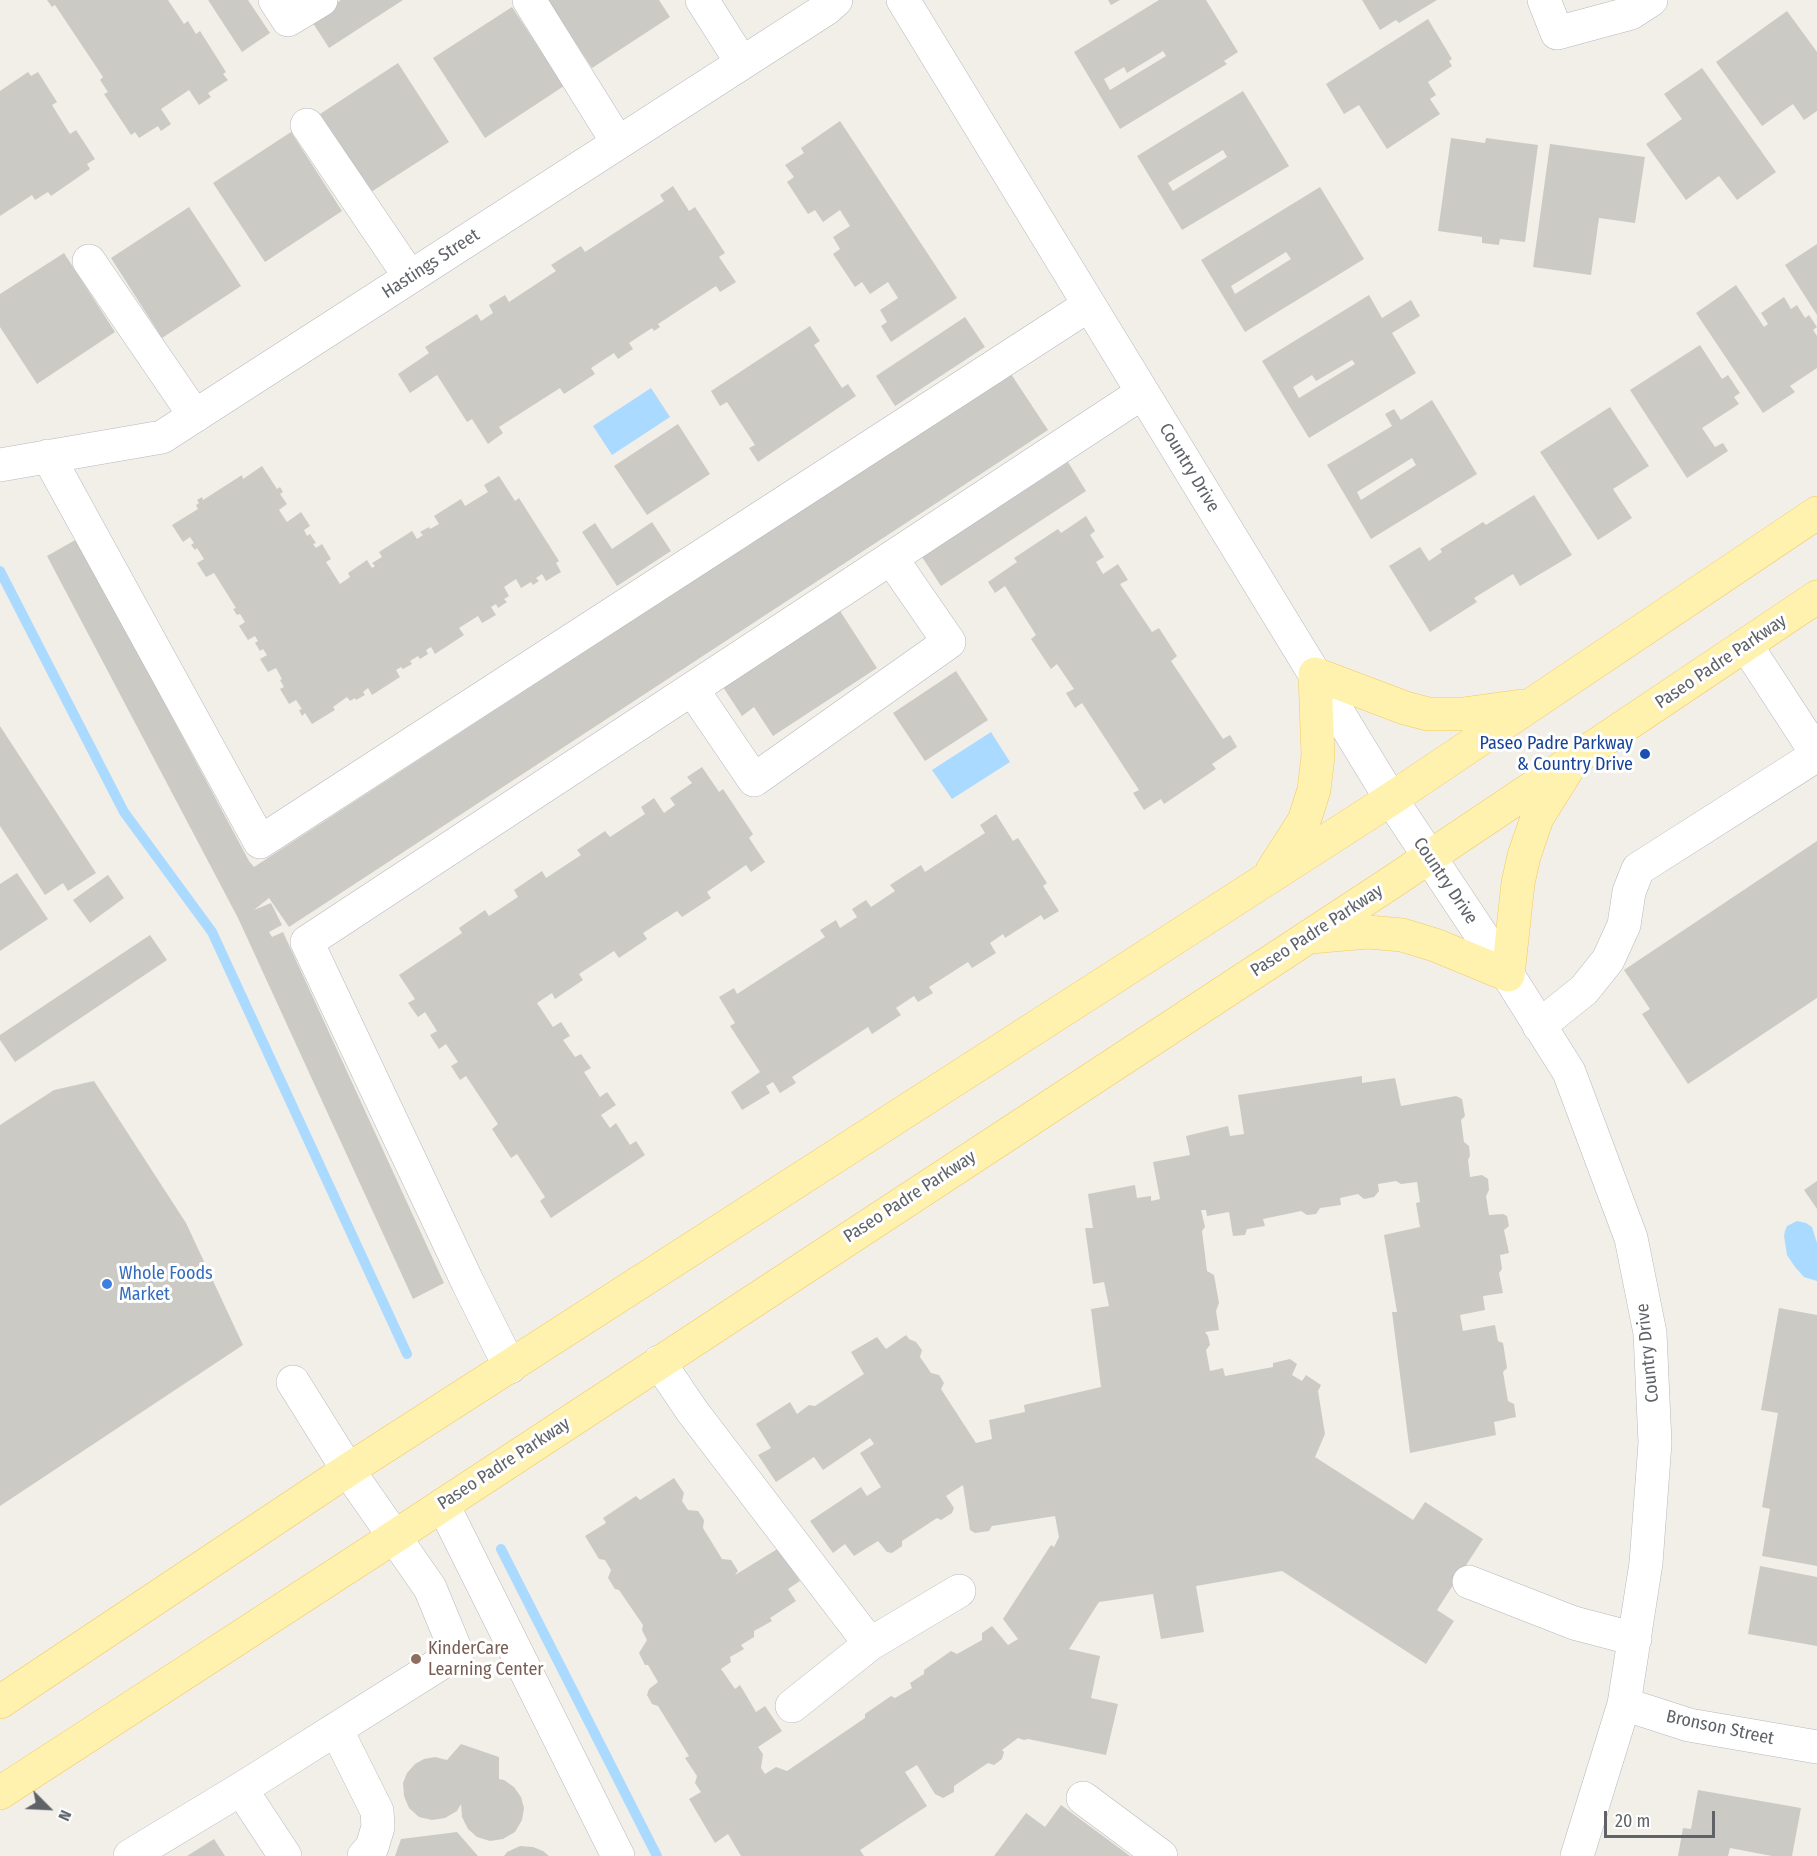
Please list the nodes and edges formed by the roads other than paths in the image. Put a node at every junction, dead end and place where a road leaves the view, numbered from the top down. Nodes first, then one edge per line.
1 (275, 0) edge
2 (321, 0) edge
3 (529, 0) edge
4 (702, 0) edge
5 (836, 0) edge
6 (903, 0) edge
7 (1544, 0) edge
8 (1651, 0) edge
9 (742, 63) junction
10 (307, 125) dead end
11 (618, 143) junction
12 (89, 261) dead end
13 (410, 277) junction
14 (1089, 305) junction
15 (1142, 393) junction
16 (195, 416) junction
17 (48, 456) junction
18 (0, 465) edge
19 (1817, 513) edge
20 (891, 558) junction
21 (1817, 597) edge
22 (1746, 645) junction
23 (1314, 674) junction
24 (692, 689) junction
25 (1530, 705) junction
26 (1817, 754) edge
27 (1573, 761) junction
28 (1391, 799) junction
29 (1429, 857) junction
30 (1267, 879) junction
31 (1306, 938) junction
32 (1508, 975) junction
33 (1539, 1026) junction
34 (658, 1362) junction
35 (510, 1367) junction
36 (293, 1382) dead end
37 (348, 1470) junction
38 (443, 1504) junction
39 (394, 1537) junction
40 (1469, 1582) dead end
41 (959, 1591) dead end
42 (1635, 1639) junction
43 (870, 1644) junction
44 (0, 1702) edge
45 (1624, 1704) junction
46 (792, 1706) dead end
47 (336, 1729) junction
48 (1817, 1747) edge
49 (241, 1789) junction
50 (0, 1793) edge
51 (1083, 1798) dead end
52 (130, 1856) edge
53 (285, 1856) edge
54 (364, 1856) edge
55 (618, 1856) edge
56 (1161, 1856) edge
57 (1577, 1856) edge

1 - 2 street
3 - 11 street
4 - 9 street
5 - 9 street, Hastings Street
6 - 14 street, Country Drive
7 - 8 street
9 - 11 street, Hastings Street
10 - 13 street
11 - 13 street, Hastings Street
12 - 16 street
13 - 16 street, Hastings Street
14 - 15 street, Country Drive
14 - 17 street
15 - 20 street
15 - 23 street, Country Drive
16 - 17 street, Hastings Street
17 - 18 street, Hastings Street
19 - 25 main road
20 - 24 street
20 - 24 street
21 - 22 main road, Paseo Padre Parkway
22 - 26 street
22 - 27 main road, Paseo Padre Parkway
23 - 25 main road
23 - 28 street, Country Drive
23 - 30 main road
24 - 35 street
25 - 28 main road
26 - 33 street
27 - 29 main road, Paseo Padre Parkway
27 - 32 main road
28 - 29 street, Country Drive
28 - 30 main road
29 - 31 main road, Paseo Padre Parkway
29 - 32 street, Country Drive
30 - 35 main road
31 - 32 main road
31 - 34 main road, Paseo Padre Parkway
32 - 33 street, Country Drive
33 - 42 street, Country Drive
34 - 38 main road, Paseo Padre Parkway
34 - 43 street
35 - 37 main road
36 - 37 street
37 - 39 street
37 - 44 main road
38 - 39 main road, Paseo Padre Parkway
38 - 55 street
39 - 47 street
39 - 50 main road, Paseo Padre Parkway
40 - 42 street
41 - 43 street
42 - 45 street, Country Drive
43 - 46 street
45 - 48 street, Bronson Street
45 - 57 street, Country Drive
47 - 49 street
47 - 54 street
49 - 52 street
49 - 53 street
51 - 56 street

